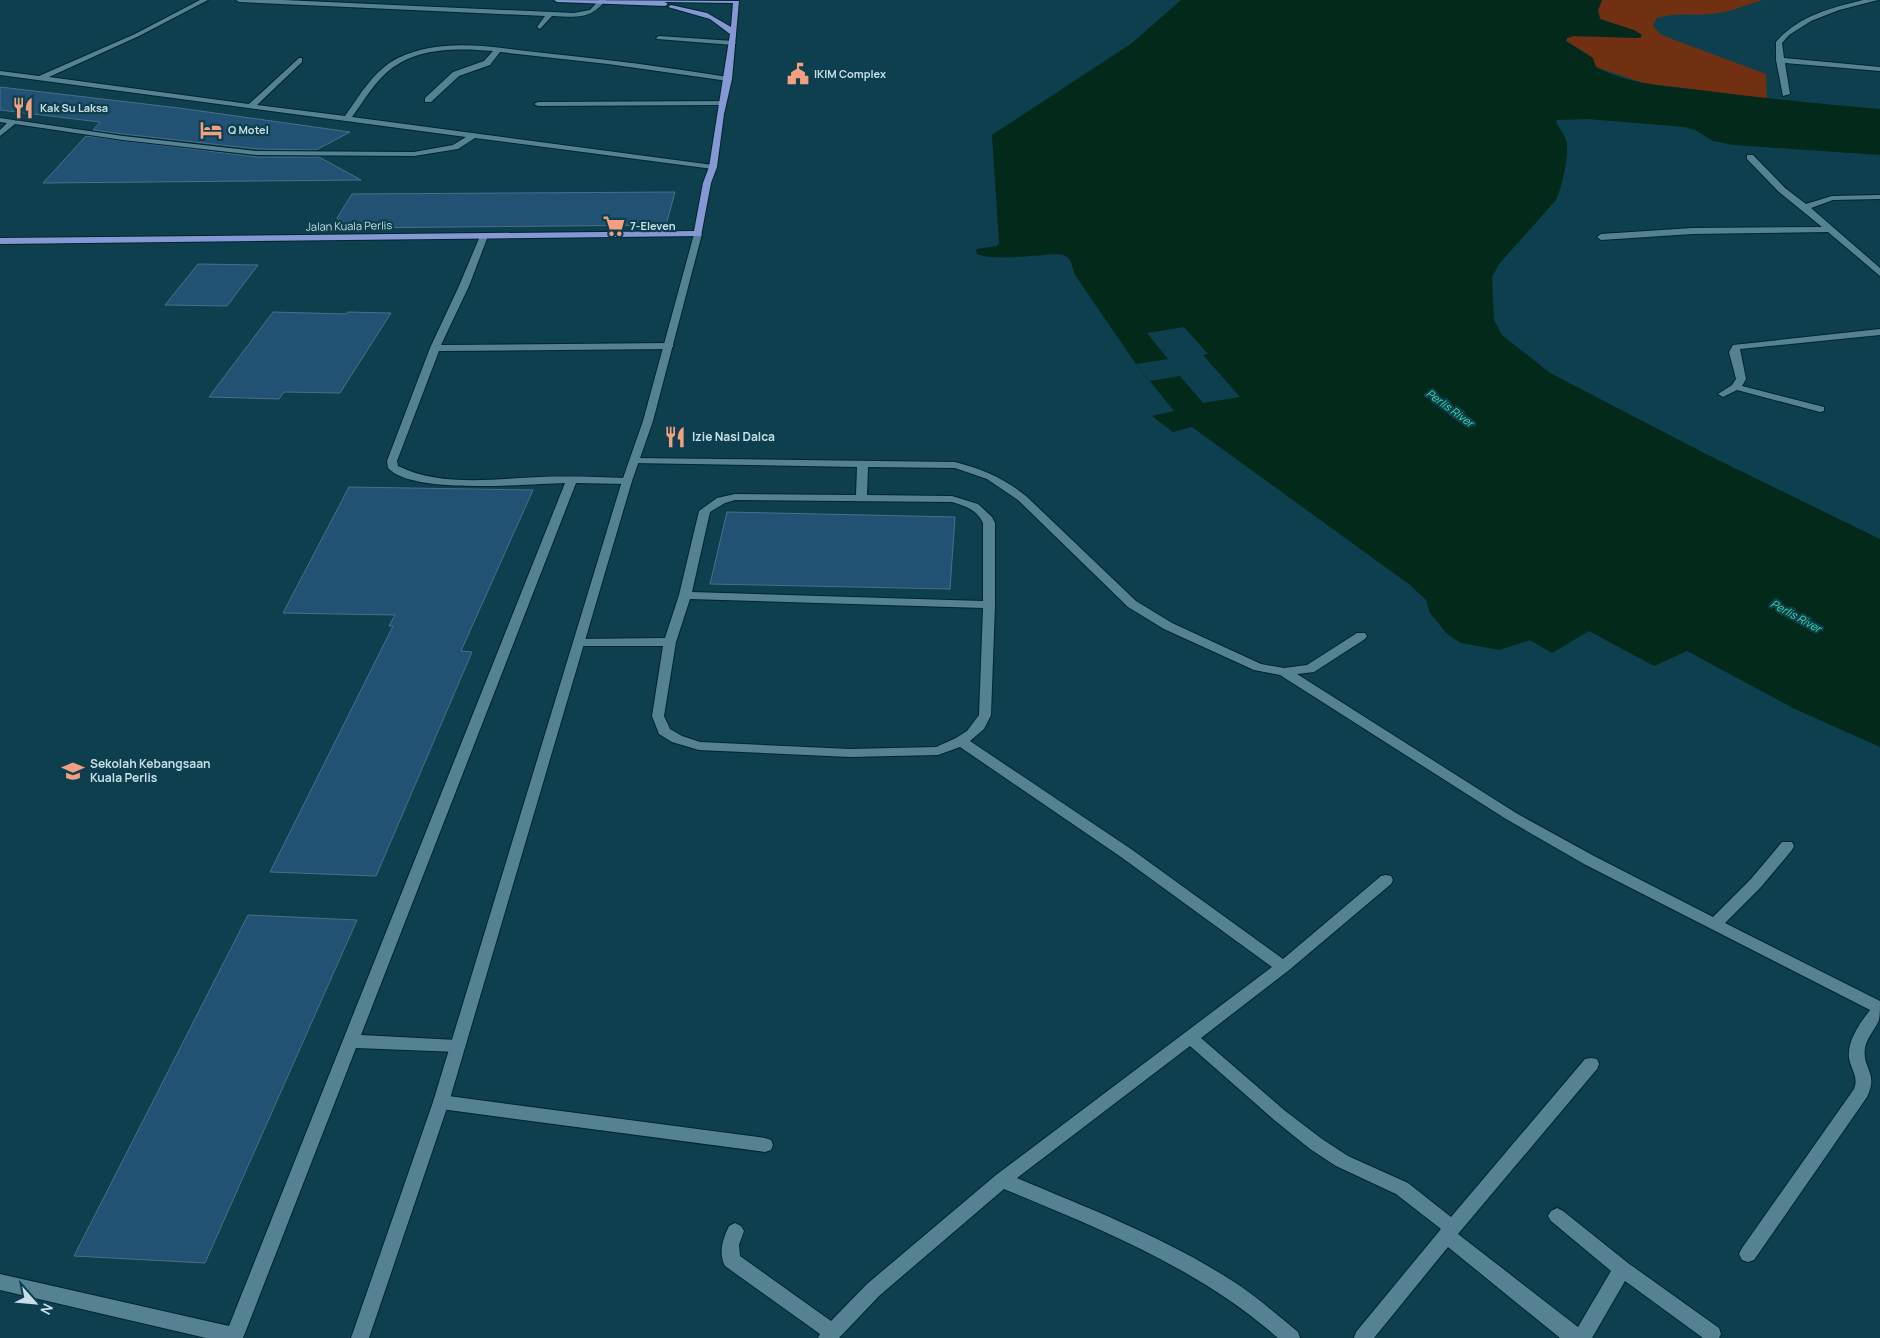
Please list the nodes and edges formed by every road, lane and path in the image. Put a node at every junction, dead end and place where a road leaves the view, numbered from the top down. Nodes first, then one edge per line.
1 (206, 0) edge
2 (239, 0) edge
3 (556, 0) edge
4 (1875, 0) edge
5 (576, 1) edge
6 (602, 1) edge
7 (654, 2) edge
8 (735, 2) edge
9 (550, 14) junction
10 (540, 27) dead end
11 (659, 38) dead end
12 (733, 38) junction
13 (497, 51) junction
14 (300, 60) dead end
15 (1780, 60) junction
16 (1880, 69) edge
17 (0, 73) edge
18 (42, 78) junction
19 (728, 79) junction
20 (1786, 94) dead end
21 (428, 100) dead end
22 (722, 103) junction
23 (538, 104) dead end
24 (251, 106) junction
25 (348, 118) junction
26 (0, 120) edge
27 (12, 123) junction
28 (0, 134) edge
29 (474, 135) junction
30 (1750, 157) dead end
31 (713, 167) junction
32 (1880, 196) edge
33 (1805, 207) junction
34 (1830, 229) junction
35 (698, 234) junction
36 (484, 236) junction
37 (1601, 237) dead end
38 (0, 241) edge
39 (1880, 273) edge
40 (1880, 332) edge
41 (669, 346) junction
42 (435, 348) junction
43 (1736, 387) junction
44 (1723, 394) dead end
45 (1820, 409) dead end
46 (635, 461) junction
47 (863, 463) junction
48 (572, 480) junction
49 (627, 481) junction
50 (861, 498) junction
51 (685, 595) junction
52 (989, 605) junction
53 (1361, 636) dead end
54 (580, 642) junction
55 (670, 642) junction
56 (1284, 672) junction
57 (961, 741) junction
58 (1787, 846) dead end
59 (1386, 880) dead end
60 (1715, 924) junction
61 (1283, 966) junction
62 (1880, 1008) edge
63 (1190, 1037) junction
64 (351, 1041) junction
65 (457, 1046) junction
66 (1591, 1064) dead end
67 (441, 1102) junction
68 (765, 1146) dead end
69 (1002, 1180) junction
70 (1557, 1216) dead end
71 (735, 1231) dead end
72 (1449, 1232) junction
73 (1748, 1254) dead end
74 (1622, 1269) junction
75 (0, 1282) edge
76 (1712, 1334) dead end
77 (829, 1335) edge
78 (234, 1337) edge
79 (360, 1338) edge
80 (1291, 1338) edge
81 (1363, 1338) edge

1 - 18 street
2 - 9 street
3 - 5 main road
4 - 15 street
5 - 6 main road
6 - 7 main road
6 - 9 street
7 - 8 main road
7 - 12 main road
8 - 12 main road
9 - 10 street
11 - 12 street
12 - 19 main road
13 - 19 street
13 - 21 street
13 - 25 street
14 - 24 street
15 - 16 street
15 - 20 street
17 - 18 street
18 - 24 street
19 - 22 main road
22 - 23 street
22 - 31 main road
24 - 25 street
25 - 29 street
26 - 27 street
27 - 28 street
27 - 29 street
29 - 31 street
30 - 33 street
31 - 35 main road
32 - 33 street
33 - 34 street
34 - 37 street
34 - 39 street
35 - 36 main road, Jalan Kuala Perlis
35 - 41 street
36 - 38 main road, Jalan Kuala Perlis
36 - 42 street
40 - 43 street
41 - 42 street
41 - 46 street
42 - 48 street
43 - 44 street
43 - 45 street
46 - 47 street
46 - 49 street
47 - 50 street
47 - 56 street
48 - 49 street
48 - 64 street
49 - 54 street
50 - 51 street
50 - 52 street
51 - 52 street
51 - 55 street
52 - 57 street
53 - 56 street
54 - 55 street
54 - 65 street
55 - 57 street
56 - 60 street
57 - 61 street
58 - 60 street
59 - 61 street
60 - 62 street
61 - 63 street
62 - 73 street
63 - 69 street
63 - 72 street
64 - 65 street
64 - 78 street
65 - 67 street
66 - 72 street
67 - 68 street
67 - 79 street
69 - 77 street
69 - 80 street
70 - 74 street
71 - 77 street
72 - 74 street
72 - 81 street
74 - 76 street
75 - 78 street

